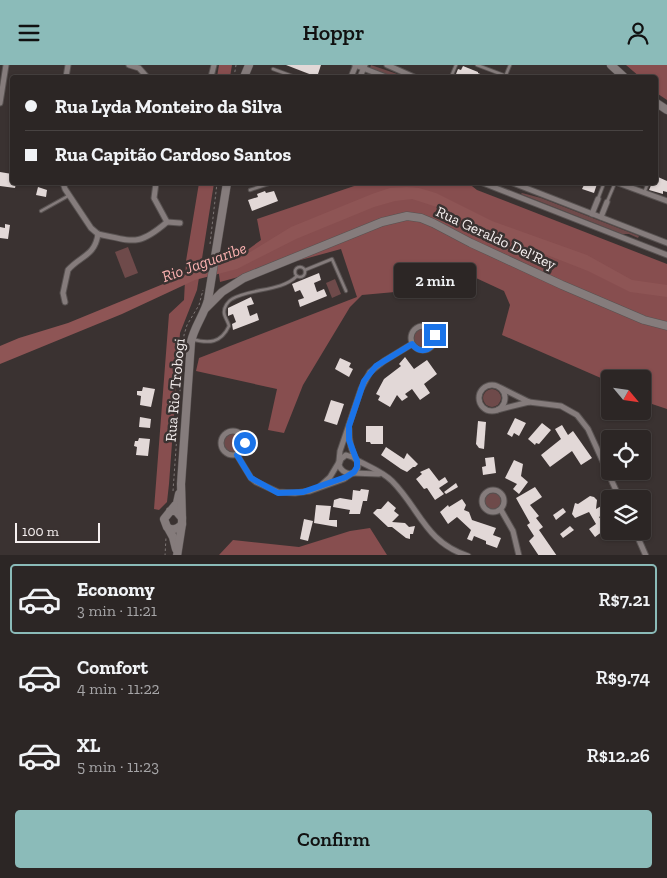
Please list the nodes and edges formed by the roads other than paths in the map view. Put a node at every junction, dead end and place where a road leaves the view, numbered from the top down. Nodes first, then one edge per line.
1 (6, 65) edge
2 (129, 65) edge
3 (355, 65) edge
4 (387, 65) edge
5 (477, 65) edge
6 (612, 65) edge
7 (364, 67) edge
8 (273, 69) dead end
9 (145, 75) edge
10 (286, 75) edge
11 (382, 75) edge
12 (410, 75) edge
13 (500, 75) edge
14 (622, 75) edge
15 (1, 92) edge
16 (0, 103) edge
17 (64, 185) edge
18 (156, 185) edge
19 (227, 185) edge
20 (266, 185) edge
21 (488, 185) edge
22 (603, 185) edge
23 (615, 185) edge
24 (622, 185) edge
25 (648, 185) edge
26 (521, 186) joint
27 (250, 190) dead end
28 (644, 193) junction
29 (69, 195) junction
30 (517, 196) junction
31 (598, 199) joint
32 (667, 201) edge
33 (607, 202) joint
34 (41, 211) dead end
35 (592, 213) junction
36 (601, 217) junction
37 (167, 222) junction
38 (180, 223) dead end
39 (98, 234) junction
40 (644, 235) junction
41 (667, 243) edge
42 (641, 244) junction
43 (667, 255) edge
44 (305, 270) junction
45 (297, 276) junction
46 (346, 291) dead end
47 (65, 302) dead end
48 (206, 308) junction
49 (667, 326) edge
50 (191, 339) junction
51 (412, 344) junction
52 (499, 387) junction
53 (529, 402) junction
54 (497, 410) junction
55 (349, 426) junction
56 (237, 455) junction
57 (355, 458) junction
58 (339, 462) junction
59 (351, 474) junction
60 (382, 475) junction
61 (181, 484) junction
62 (320, 487) junction
63 (616, 490) edge
64 (501, 510) junction
65 (170, 511) junction
66 (182, 521) junction
67 (168, 527) junction
68 (639, 540) edge
69 (176, 555) edge
70 (468, 555) edge
71 (519, 555) edge
72 (646, 555) edge

1 - 15 street
2 - 9 street
3 - 7 street
4 - 12 street
5 - 13 lane
6 - 14 main road
7 - 11 street
8 - 10 lane
15 - 16 street
17 - 29 street
18 - 37 street
19 - 48 main road, Rua Rio Trobogi
20 - 27 lane
21 - 30 street
22 - 31 lane
23 - 33 lane
24 - 28 street
25 - 28 lane
26 - 30 street
26 - 35 street
28 - 32 street
29 - 34 lane
29 - 39 street
30 - 42 street
31 - 35 street
33 - 36 street
35 - 36 street
36 - 40 street
37 - 38 street
37 - 39 street
39 - 47 street
40 - 41 street
40 - 42 street
42 - 43 street
44 - 45 lane
44 - 45 lane
44 - 46 lane
45 - 50 lane
48 - 49 main road, Rua Geraldo Del'Rey
48 - 50 main road, Rua Rio Trobogi
50 - 61 main road, Rua Rio Trobogi
51 - 51 street
51 - 55 street
52 - 53 street
52 - 54 street
52 - 54 street
53 - 54 street
53 - 63 street
55 - 57 street
55 - 58 street
56 - 56 street
56 - 62 street
57 - 58 street
57 - 59 street
57 - 60 street
58 - 59 street
58 - 62 street
59 - 60 street
59 - 62 street
60 - 70 street
61 - 65 main road, Rua Rio Trobogi
61 - 66 main road, Rua Rio Trobogi
64 - 64 street
64 - 71 street
65 - 66 main road
65 - 67 main road
66 - 67 main road
66 - 69 main road, Rua Rio Trobogi
67 - 69 main road, Rua Rio Trobogi
68 - 72 street

